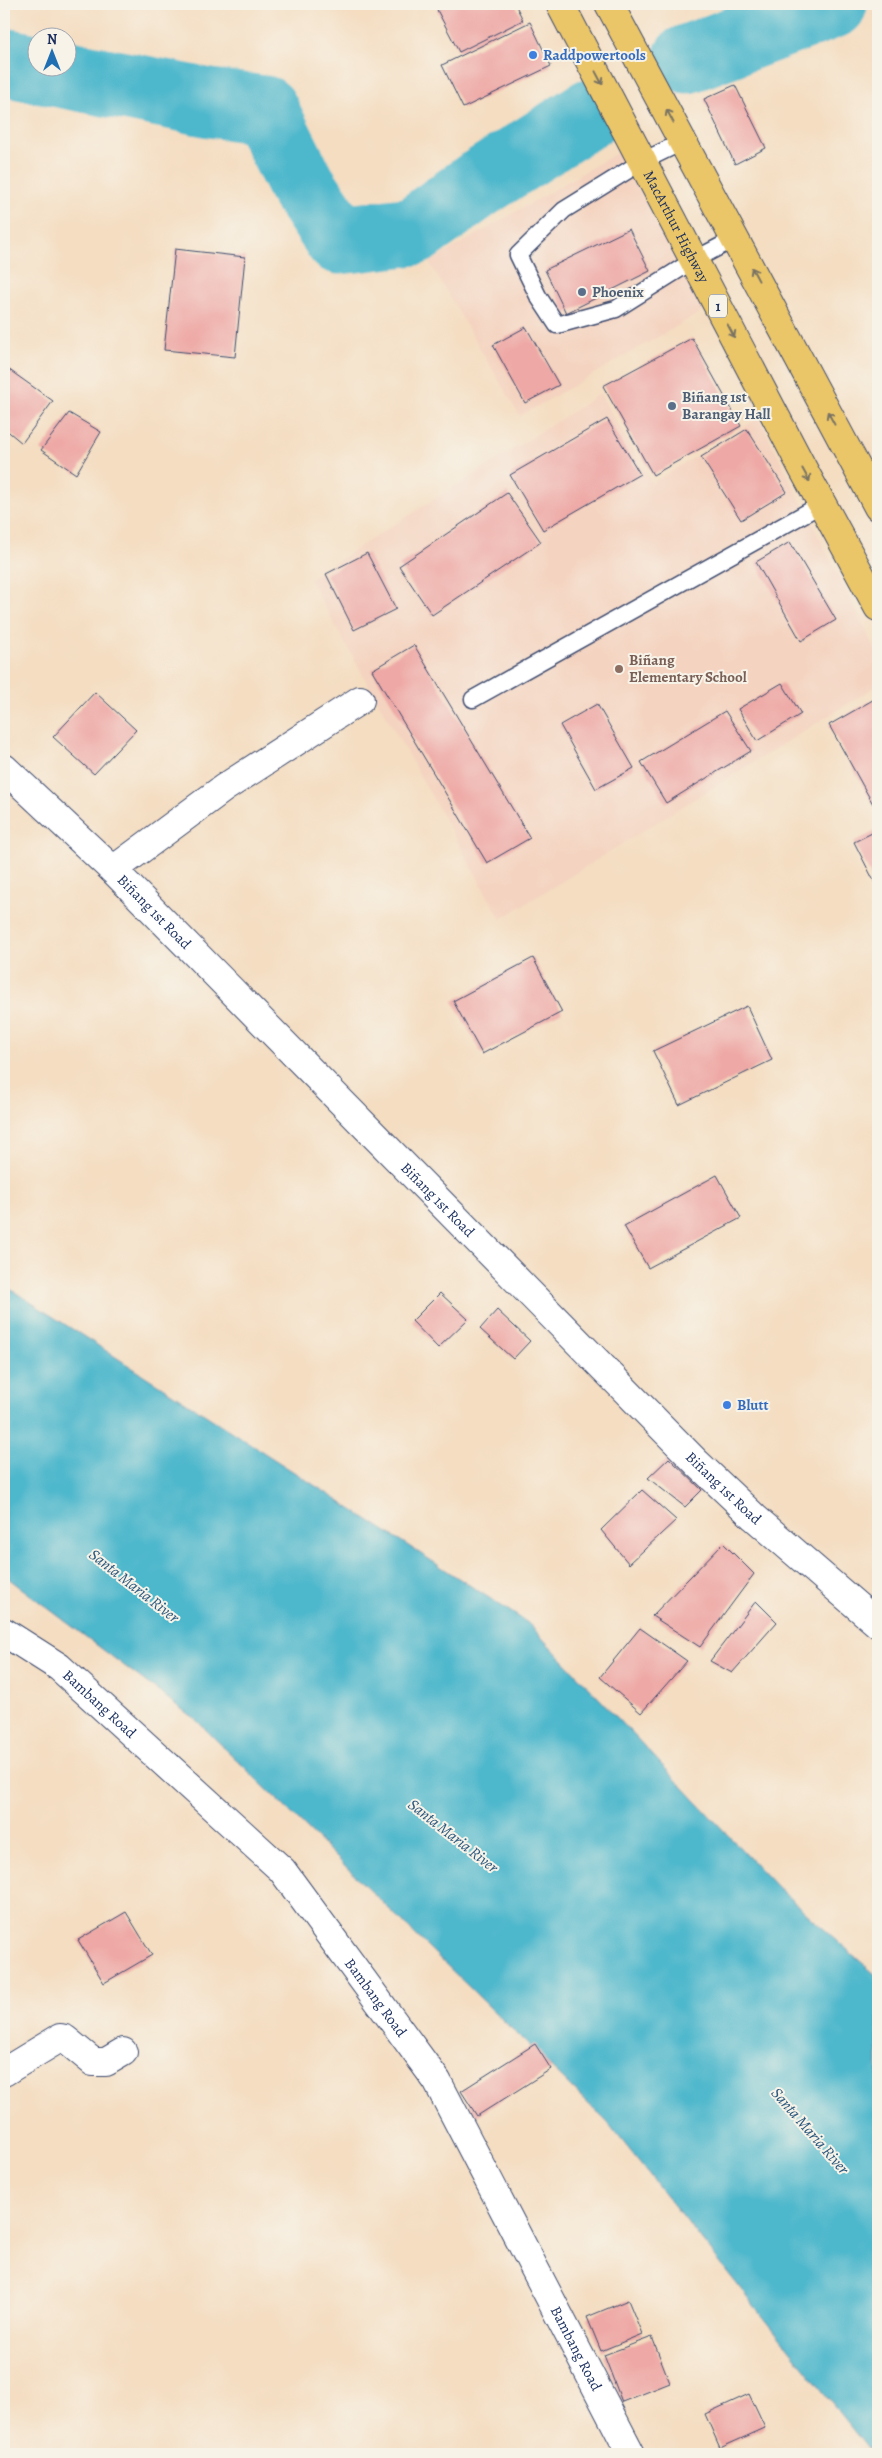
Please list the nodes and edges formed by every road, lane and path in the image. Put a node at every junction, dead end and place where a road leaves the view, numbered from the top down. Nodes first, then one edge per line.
1 (560, 4) edge
2 (609, 4) edge
3 (684, 141) junction
4 (643, 160) junction
5 (736, 238) junction
6 (694, 260) junction
7 (822, 504) junction
8 (878, 507) edge
9 (878, 607) edge
10 (473, 698) dead end
11 (360, 700) dead end
12 (4, 768) edge
13 (113, 870) junction
14 (878, 1624) edge
15 (4, 1632) edge
16 (122, 2052) dead end
17 (4, 2072) edge
18 (632, 2454) edge

1 -> 4 highway, MacArthur Highway / 1
3 -> 2 highway
3 - 4 lane
3 - 5 highway
4 - 6 highway, MacArthur Highway / 1
4 - 6 lane
5 - 6 lane
8 -> 5 highway
6 -> 7 highway, MacArthur Highway / 1
7 - 9 highway, MacArthur Highway / 1
7 - 10 lane
11 - 13 street
12 - 13 street, Biñang 1st Road
13 - 14 street, Biñang 1st Road
15 - 18 street, Bambang Road
16 - 17 street

